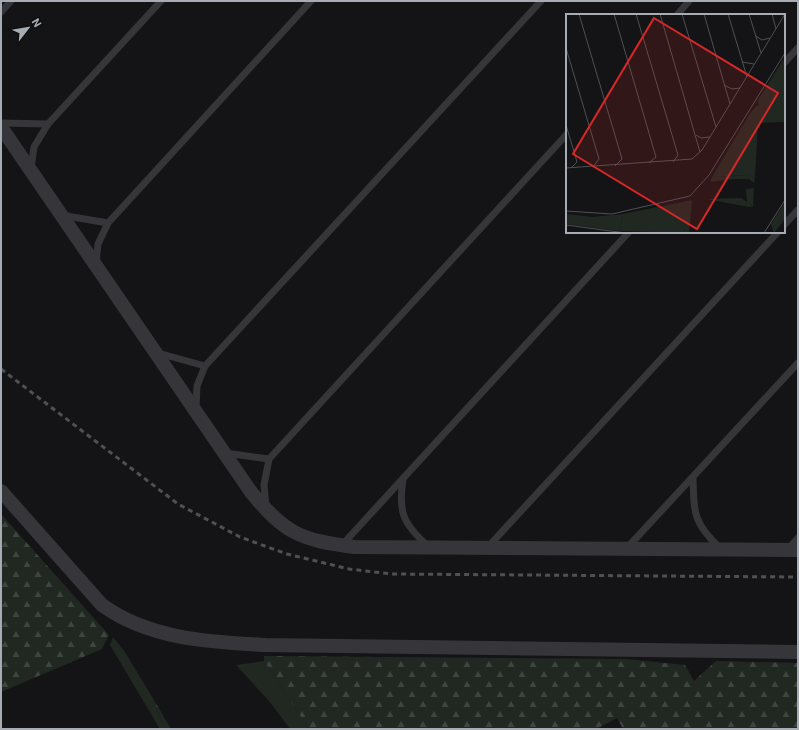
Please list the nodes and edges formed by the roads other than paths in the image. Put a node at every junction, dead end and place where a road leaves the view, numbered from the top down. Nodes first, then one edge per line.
1 (11, 1) edge
2 (161, 1) edge
3 (311, 1) edge
4 (541, 1) edge
5 (689, 1) edge
6 (1, 12) edge
7 (677, 14) edge
8 (798, 48) edge
9 (785, 62) edge
10 (1, 123) edge
11 (48, 124) junction
12 (1, 127) edge
13 (566, 135) edge
14 (31, 170) junction
15 (798, 210) edge
16 (61, 214) junction
17 (108, 223) junction
18 (785, 224) edge
19 (628, 233) edge
20 (777, 233) edge
21 (96, 264) junction
22 (157, 353) junction
23 (798, 363) edge
24 (206, 366) junction
25 (196, 410) junction
26 (225, 453) junction
27 (268, 459) junction
28 (693, 477) junction
29 (403, 479) junction
30 (1, 491) edge
31 (267, 512) junction
32 (798, 538) edge
33 (342, 545) junction
34 (430, 547) junction
35 (487, 548) junction
36 (626, 549) junction
37 (722, 550) junction
38 (792, 550) edge
39 (798, 652) edge

1 - 6 lane
2 - 11 lane
3 - 17 lane
4 - 24 lane
5 - 7 lane
8 - 9 lane
10 - 11 lane
11 - 14 lane
12 - 14 street
13 - 27 lane
14 - 16 street
15 - 18 lane
16 - 17 lane
16 - 21 street
17 - 21 lane
19 - 29 lane
20 - 35 lane
21 - 22 street
22 - 24 lane
22 - 25 street
23 - 28 lane
24 - 25 lane
25 - 26 street
26 - 27 lane
26 - 31 street
27 - 31 lane
28 - 36 lane
28 - 37 lane
29 - 33 lane
29 - 34 lane
30 - 39 street
31 - 33 street
32 - 38 lane
33 - 34 street
34 - 35 street
35 - 36 street
36 - 37 street
37 - 38 street

